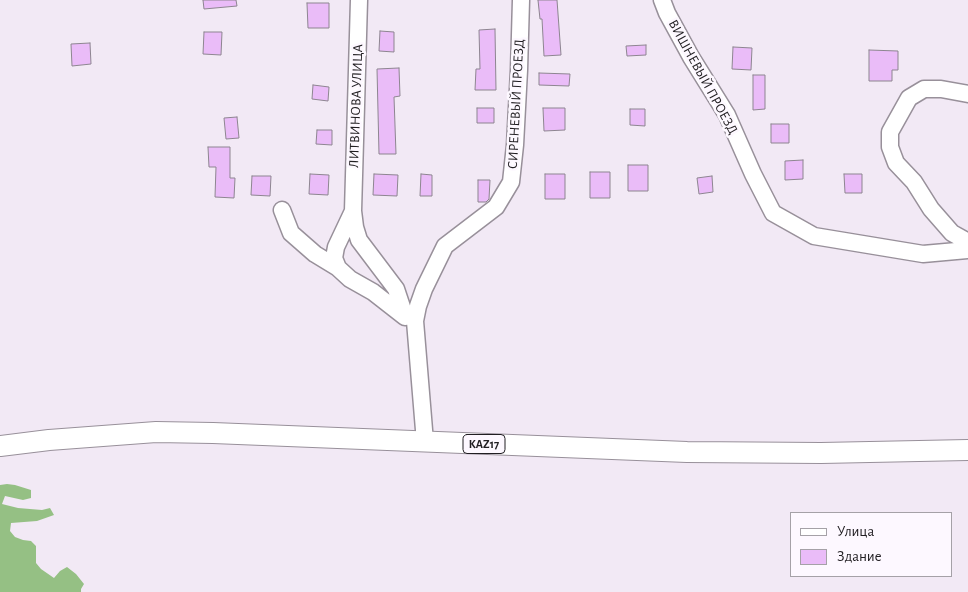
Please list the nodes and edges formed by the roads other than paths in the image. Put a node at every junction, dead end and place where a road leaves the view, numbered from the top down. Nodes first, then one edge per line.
1 (359, 0) edge
2 (521, 0) edge
3 (662, 0) edge
4 (968, 94) edge
5 (282, 210) dead end
6 (354, 211) junction
7 (968, 242) edge
8 (968, 250) edge
9 (338, 268) junction
10 (405, 316) junction
11 (418, 340) junction
12 (425, 442) junction
13 (0, 446) edge
14 (968, 450) edge

1 - 6 street, ЛИТВИНОВА УЛИЦА
2 - 11 street, СИРЕНЕВЫЙ ПРОЕЗД
3 - 8 street, ВИШНЕВЫЙ ПРОЕЗД
4 - 7 street
5 - 9 street
6 - 9 street
6 - 10 street, ЛИТВИНОВА УЛИЦА
9 - 10 street
10 - 11 street
11 - 12 street, СИРЕНЕВЫЙ ПРОЕЗД
12 - 13 main road, KAZ17
12 - 14 main road, KAZ17

